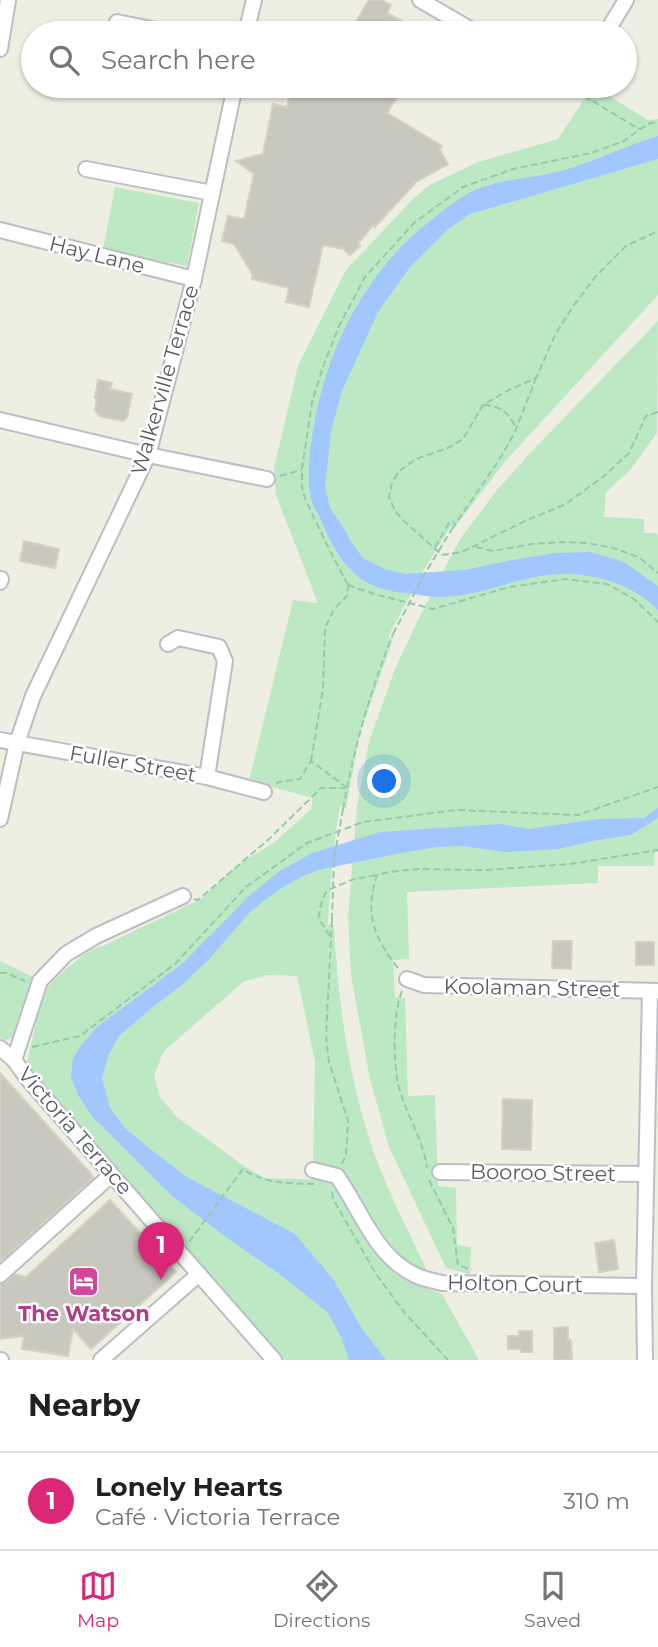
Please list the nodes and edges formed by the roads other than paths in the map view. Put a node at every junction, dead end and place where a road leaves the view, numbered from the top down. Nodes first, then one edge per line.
1 (8, 0) edge
2 (254, 0) edge
3 (420, 0) edge
4 (626, 0) edge
5 (249, 21) edge
6 (456, 21) edge
7 (613, 21) edge
8 (0, 49) edge
9 (232, 98) edge
10 (86, 169) dead end
11 (212, 192) junction
12 (0, 230) edge
13 (194, 279) junction
14 (0, 420) edge
15 (148, 455) junction
16 (267, 479) road end
17 (168, 644) dead end
18 (0, 740) edge
19 (17, 743) junction
20 (207, 777) junction
21 (264, 792) road end
22 (0, 819) edge
23 (183, 896) road end
24 (407, 979) road end
25 (654, 991) edge
26 (0, 1048) edge
27 (16, 1055) junction
28 (313, 1170) dead end
29 (432, 1173) road end
30 (646, 1174) junction
31 (111, 1175) junction
32 (199, 1274) junction
33 (0, 1275) edge
34 (644, 1286) junction
35 (102, 1360) edge
36 (274, 1360) edge
37 (645, 1360) edge

1 - 8 street
2 - 5 street
3 - 6 street
4 - 7 street
9 - 11 street, Walkerville Terrace
10 - 11 street
11 - 13 street, Walkerville Terrace
12 - 13 street, Hay Lane
13 - 15 street, Walkerville Terrace
14 - 15 street
15 - 16 street
15 - 19 street, Walkerville Terrace
17 - 20 street
18 - 19 street, Fuller Street
19 - 20 street, Fuller Street
19 - 22 street, Walkerville Terrace
20 - 21 street, Fuller Street
23 - 27 street, Victoria Terrace
24 - 25 street, Koolaman Street
25 - 30 street
26 - 27 street, Victoria Terrace
27 - 31 street, Victoria Terrace
28 - 34 street, Holton Court
29 - 30 street, Booroo Street
30 - 34 street
31 - 32 street, Victoria Terrace
31 - 33 street
32 - 35 street
32 - 36 street, Victoria Terrace
34 - 37 street

